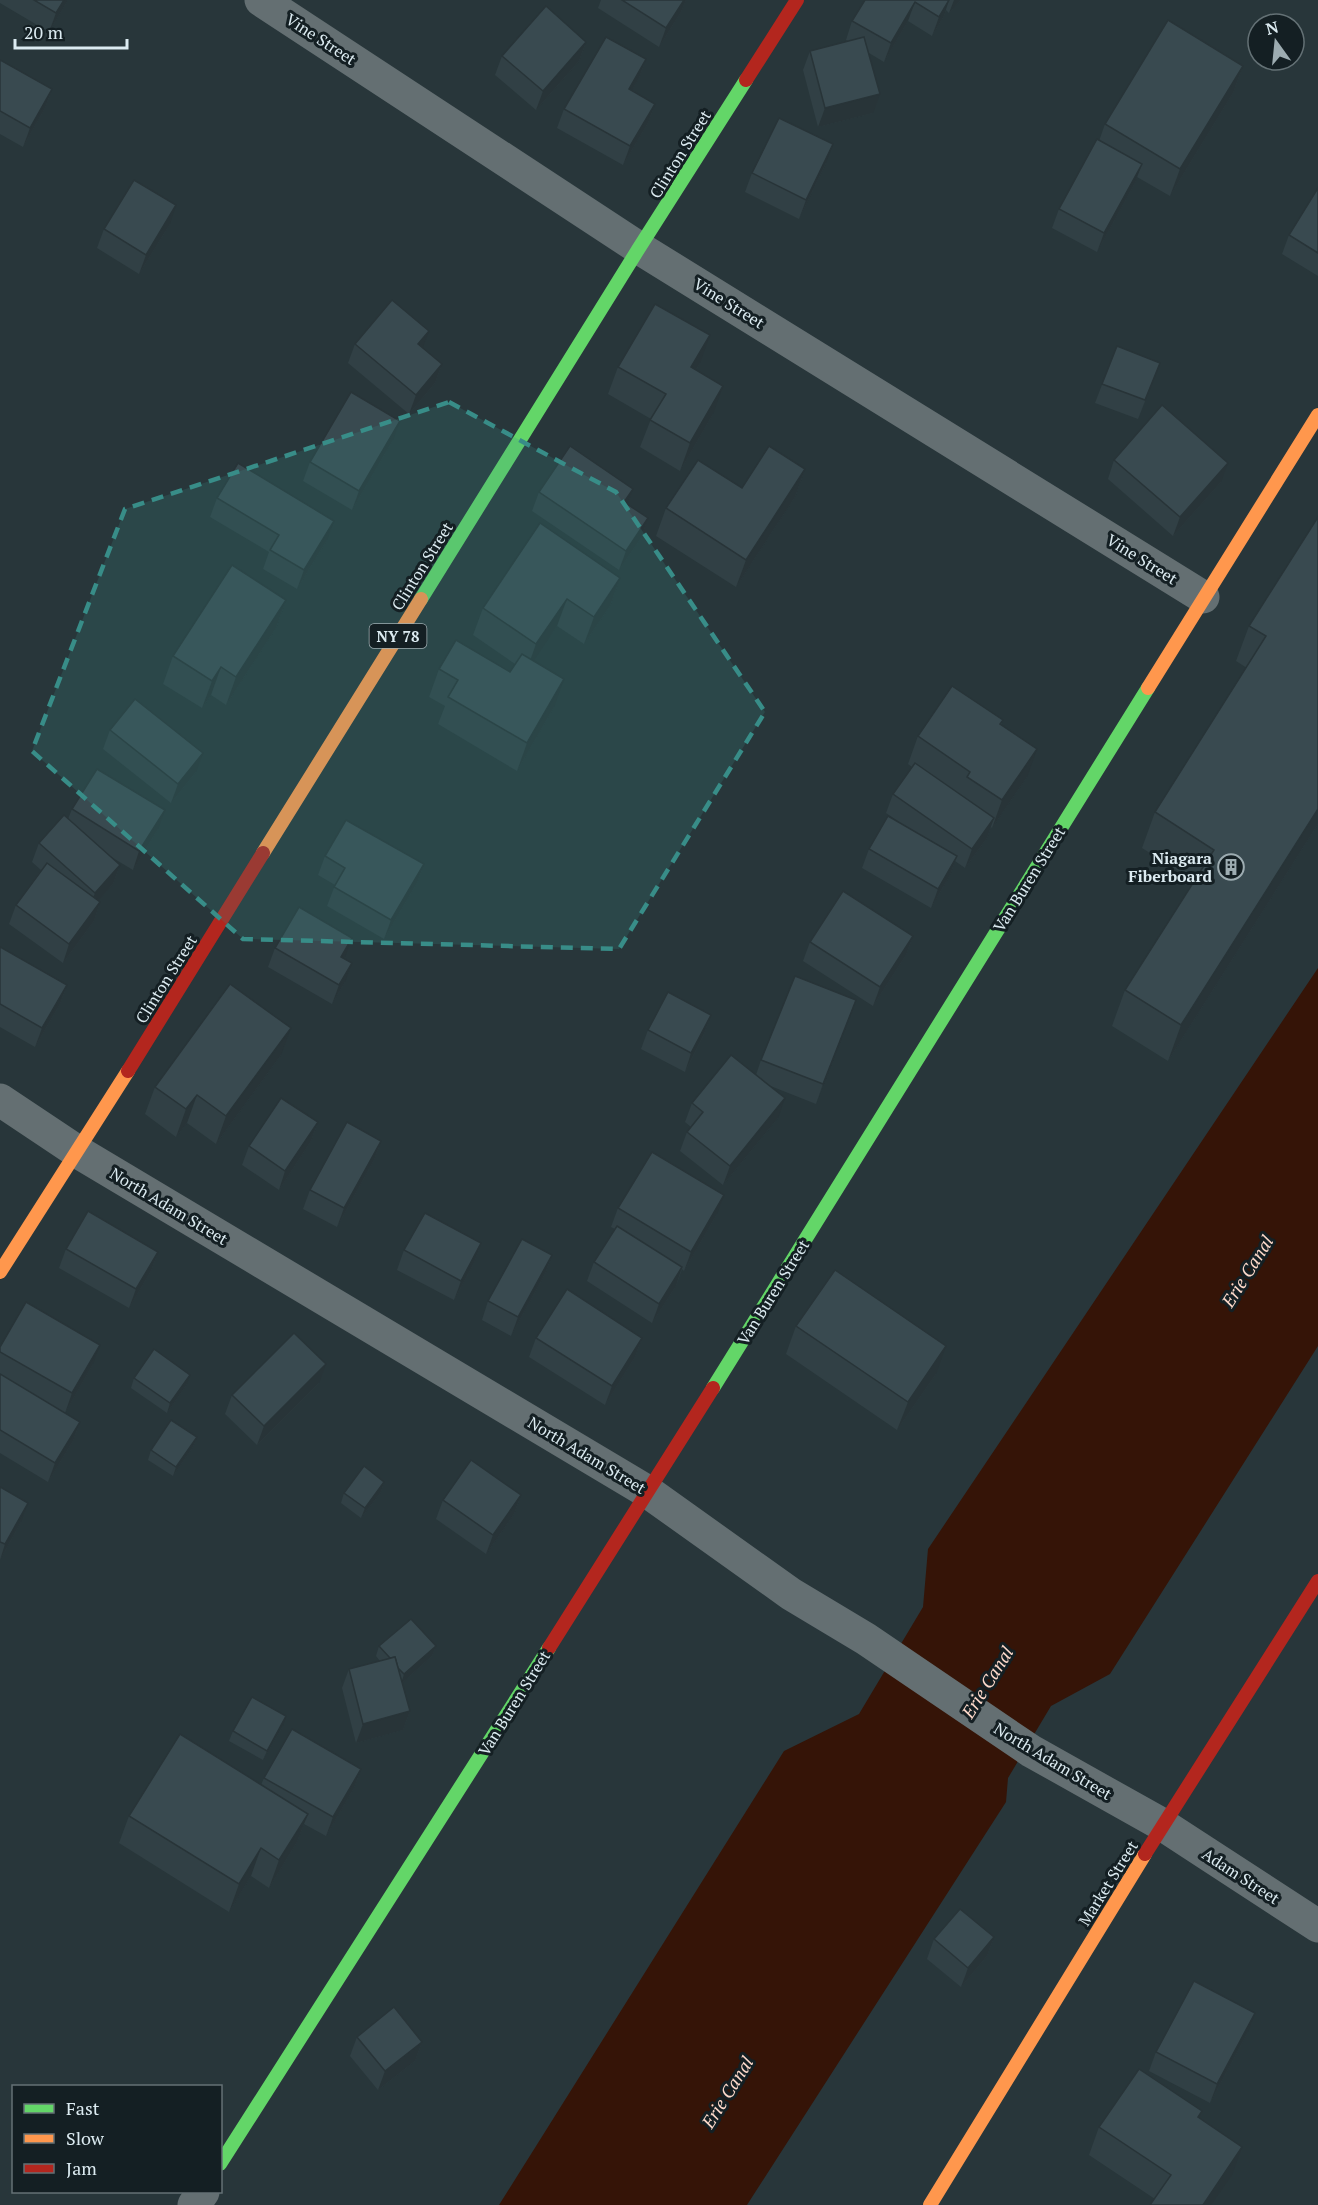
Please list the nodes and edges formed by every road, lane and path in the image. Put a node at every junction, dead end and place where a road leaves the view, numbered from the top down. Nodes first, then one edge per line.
1 (261, 0) edge
2 (797, 0) edge
3 (639, 248) junction
4 (1318, 415) edge
5 (1203, 597) junction
6 (0, 1100) edge
7 (78, 1152) junction
8 (0, 1272) edge
9 (648, 1492) junction
10 (1318, 1581) edge
11 (1163, 1825) junction
12 (1318, 1926) edge
13 (222, 2161) edge
14 (930, 2205) edge

1 - 3 street, Vine Street
2 - 3 street, Clinton Street / NY 78
3 - 5 street, Vine Street
3 - 7 street, Clinton Street / NY 78
4 - 5 street, Van Buren Street
5 - 9 street, Van Buren Street
6 - 7 street, North Adam Street
7 - 8 street, Clinton Street / NY 78
7 - 9 street, North Adam Street
9 - 11 street, North Adam Street
9 - 13 street, Van Buren Street
10 - 11 street, Market Street
11 - 12 street, Adam Street
11 - 14 street, Market Street

